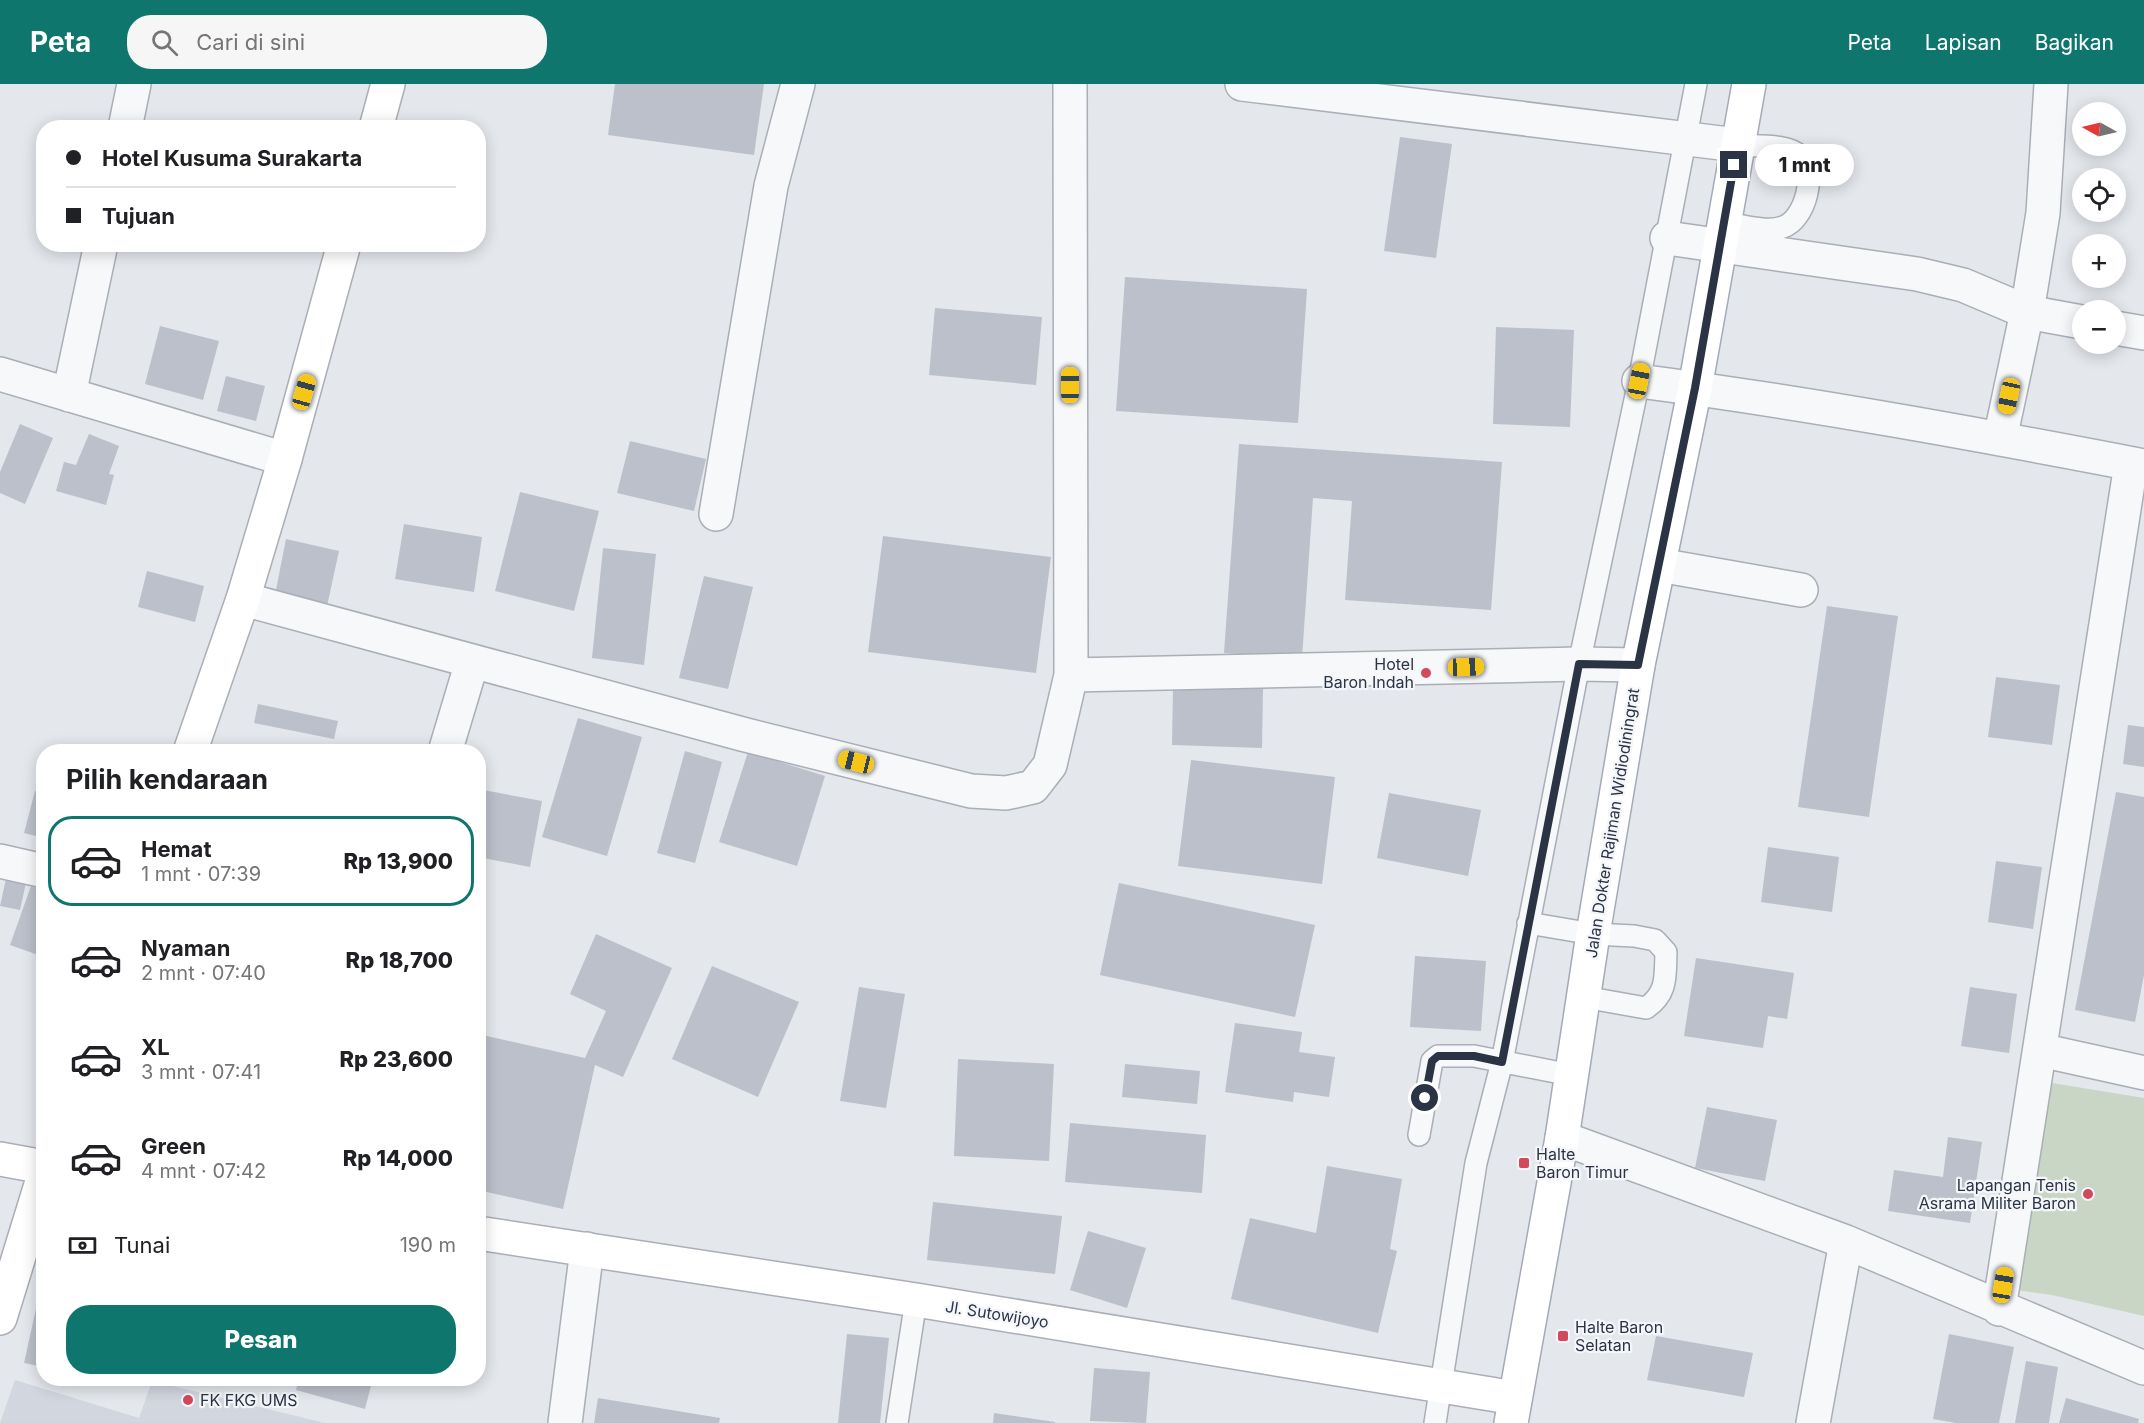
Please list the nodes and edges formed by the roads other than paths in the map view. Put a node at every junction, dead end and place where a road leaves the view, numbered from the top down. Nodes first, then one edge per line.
1 (134, 84) edge
2 (388, 84) edge
3 (798, 84) edge
4 (1070, 84) edge
5 (1242, 84) edge
6 (1696, 84) edge
7 (1749, 84) edge
8 (2051, 84) edge
9 (127, 120) edge
10 (378, 120) edge
11 (1686, 139) junction
12 (1737, 145) junction
13 (1722, 234) junction
14 (1667, 238) junction
15 (98, 252) edge
16 (342, 252) edge
17 (2027, 312) junction
18 (2072, 320) edge
19 (2126, 330) edge
20 (2144, 333) edge
21 (0, 374) edge
22 (1639, 381) junction
23 (1695, 388) junction
24 (69, 395) junction
25 (2000, 439) junction
26 (285, 459) junction
27 (2138, 465) edge
28 (716, 514) dead end
29 (1659, 565) junction
30 (1801, 590) dead end
31 (243, 599) junction
32 (472, 662) junction
33 (1579, 664) junction
34 (1638, 665) junction
35 (1071, 675) junction
36 (193, 744) edge
37 (447, 744) edge
38 (0, 861) edge
39 (36, 869) edge
40 (1528, 923) junction
41 (1593, 934) junction
42 (1584, 997) junction
43 (2040, 1050) junction
44 (1502, 1062) junction
45 (2144, 1073) edge
46 (1571, 1075) junction
47 (1419, 1135) dead end
48 (1562, 1138) junction
49 (0, 1159) edge
50 (36, 1166) edge
51 (36, 1201) edge
52 (486, 1234) edge
53 (1846, 1242) junction
54 (587, 1249) junction
55 (916, 1300) junction
56 (1999, 1309) junction
57 (0, 1318) edge
58 (2144, 1368) edge
59 (1440, 1386) junction
60 (1513, 1410) edge
61 (565, 1423) edge
62 (897, 1423) edge
63 (1435, 1423) edge
64 (1814, 1423) edge

1 - 9 street
2 - 10 main road
3 - 28 street
4 - 35 street
5 - 11 street
6 - 11 lane
7 - 12 main road, Jalan Dokter Rajiman Widiodiningrat
8 - 17 street
11 - 12 street
11 - 14 lane
12 - 13 main road, Jalan Dokter Rajiman Widiodiningrat
12 - 13 lane
13 - 14 street
13 - 17 street
13 - 23 main road, Jalan Dokter Rajiman Widiodiningrat
14 - 22 lane
15 - 24 street
16 - 26 main road
17 - 18 street
17 - 25 street
19 - 20 street
21 - 24 street
22 - 23 street
22 - 33 lane
23 - 25 street
23 - 29 main road, Jalan Dokter Rajiman Widiodiningrat
24 - 26 street
25 - 27 street
26 - 31 main road
27 - 43 street
29 - 30 street
29 - 34 main road, Jalan Dokter Rajiman Widiodiningrat
31 - 32 street
31 - 36 main road
32 - 35 street
32 - 37 street
33 - 34 street
33 - 35 street
33 - 40 lane
34 - 41 main road, Jalan Dokter Rajiman Widiodiningrat
38 - 39 street
40 - 41 lane
40 - 44 lane
41 - 42 main road, Jalan Dokter Rajiman Widiodiningrat
41 - 42 lane
42 - 46 main road, Jalan Dokter Rajiman Widiodiningrat
43 - 45 street
43 - 56 street
44 - 46 lane
44 - 47 lane
44 - 59 lane
46 - 48 main road, Jalan Dokter Rajiman Widiodiningrat
48 - 53 street
48 - 60 main road, Jalan Dokter Rajiman Widiodiningrat
49 - 50 main road
51 - 57 main road
52 - 54 main road, Jl. Sutowijoyo
53 - 56 street
53 - 64 street
54 - 55 main road, Jl. Sutowijoyo
54 - 61 street
55 - 59 main road, Jl. Sutowijoyo
55 - 62 lane
56 - 58 street
59 - 60 main road, Jl. Sutowijoyo
59 - 63 lane

